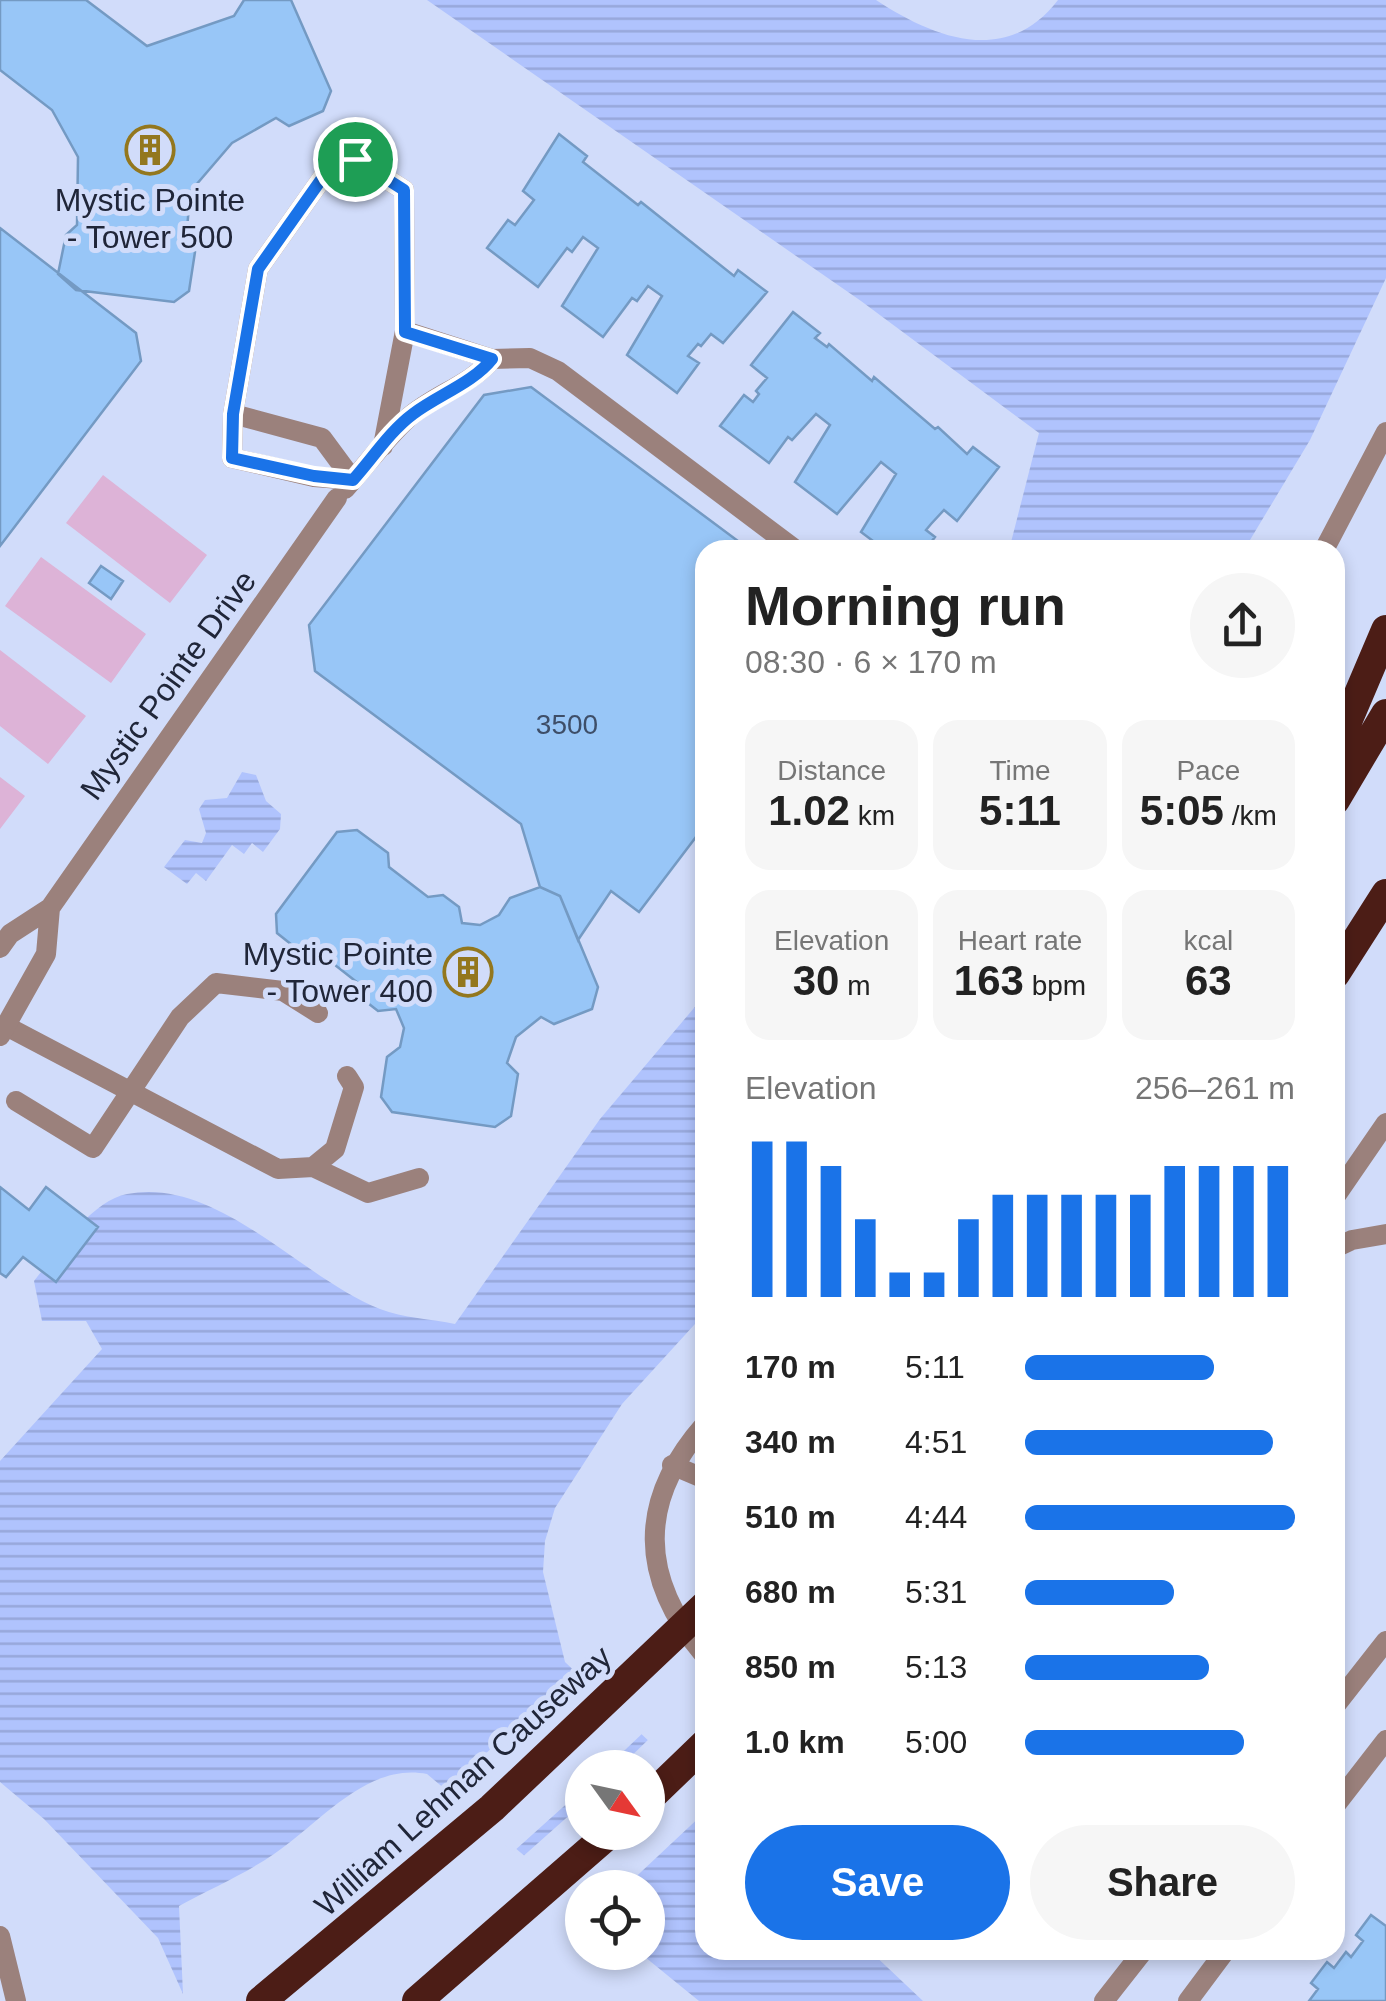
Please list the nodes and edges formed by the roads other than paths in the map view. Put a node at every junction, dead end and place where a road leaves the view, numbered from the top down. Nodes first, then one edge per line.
1 (405, 332) junction
2 (492, 359) junction
3 (233, 414) junction
4 (1386, 432) edge
5 (384, 446) junction
6 (353, 480) junction
7 (783, 540) edge
8 (1329, 540) edge
9 (1386, 630) edge
10 (1386, 714) edge
11 (1345, 726) edge
12 (1345, 783) edge
13 (1386, 894) edge
14 (50, 908) junction
15 (1386, 923) edge
16 (0, 948) edge
17 (1345, 958) edge
18 (1345, 973) edge
19 (318, 1013) dead end
20 (2, 1028) edge
21 (347, 1076) dead end
22 (129, 1088) junction
23 (16, 1102) dead end
24 (1386, 1123) edge
25 (313, 1167) junction
26 (419, 1178) dead end
27 (1345, 1182) edge
28 (1386, 1234) edge
29 (1345, 1245) edge
30 (695, 1436) edge
31 (672, 1465) junction
32 (695, 1475) edge
33 (695, 1616) edge
34 (695, 1641) edge
35 (1386, 1641) edge
36 (1345, 1693) edge
37 (1386, 1740) edge
38 (695, 1754) edge
39 (665, 1783) edge
40 (1345, 1793) edge
41 (590, 1850) edge
42 (0, 1936) edge
43 (1136, 1960) edge
44 (1219, 1960) edge
45 (16, 2001) edge
46 (261, 2001) edge
47 (417, 2001) edge
48 (1104, 2001) edge
49 (1188, 2001) edge

1 - 2 street
1 - 3 street
1 - 5 street
2 - 5 street, Mystic Pointe Drive
2 - 7 street
3 - 6 street
3 - 6 street
4 - 8 street
5 - 6 street, Mystic Pointe Drive
6 - 14 street, Mystic Pointe Drive
9 - 11 highway
10 - 12 highway
13 - 17 highway
14 - 16 street, Mystic Pointe Drive
14 - 20 street, Mystic Pointe Drive
15 - 18 highway
19 - 22 street
20 - 22 street
21 - 25 street
22 - 23 street
22 - 25 street
24 - 27 street
25 - 26 street
28 - 29 street
30 - 31 street
31 - 32 street
31 - 34 street
33 - 46 highway, William Lehman Causeway, bridge
35 - 36 street
37 - 40 street
38 - 39 highway
41 - 47 highway
42 - 45 street
43 - 48 street
44 - 49 street

